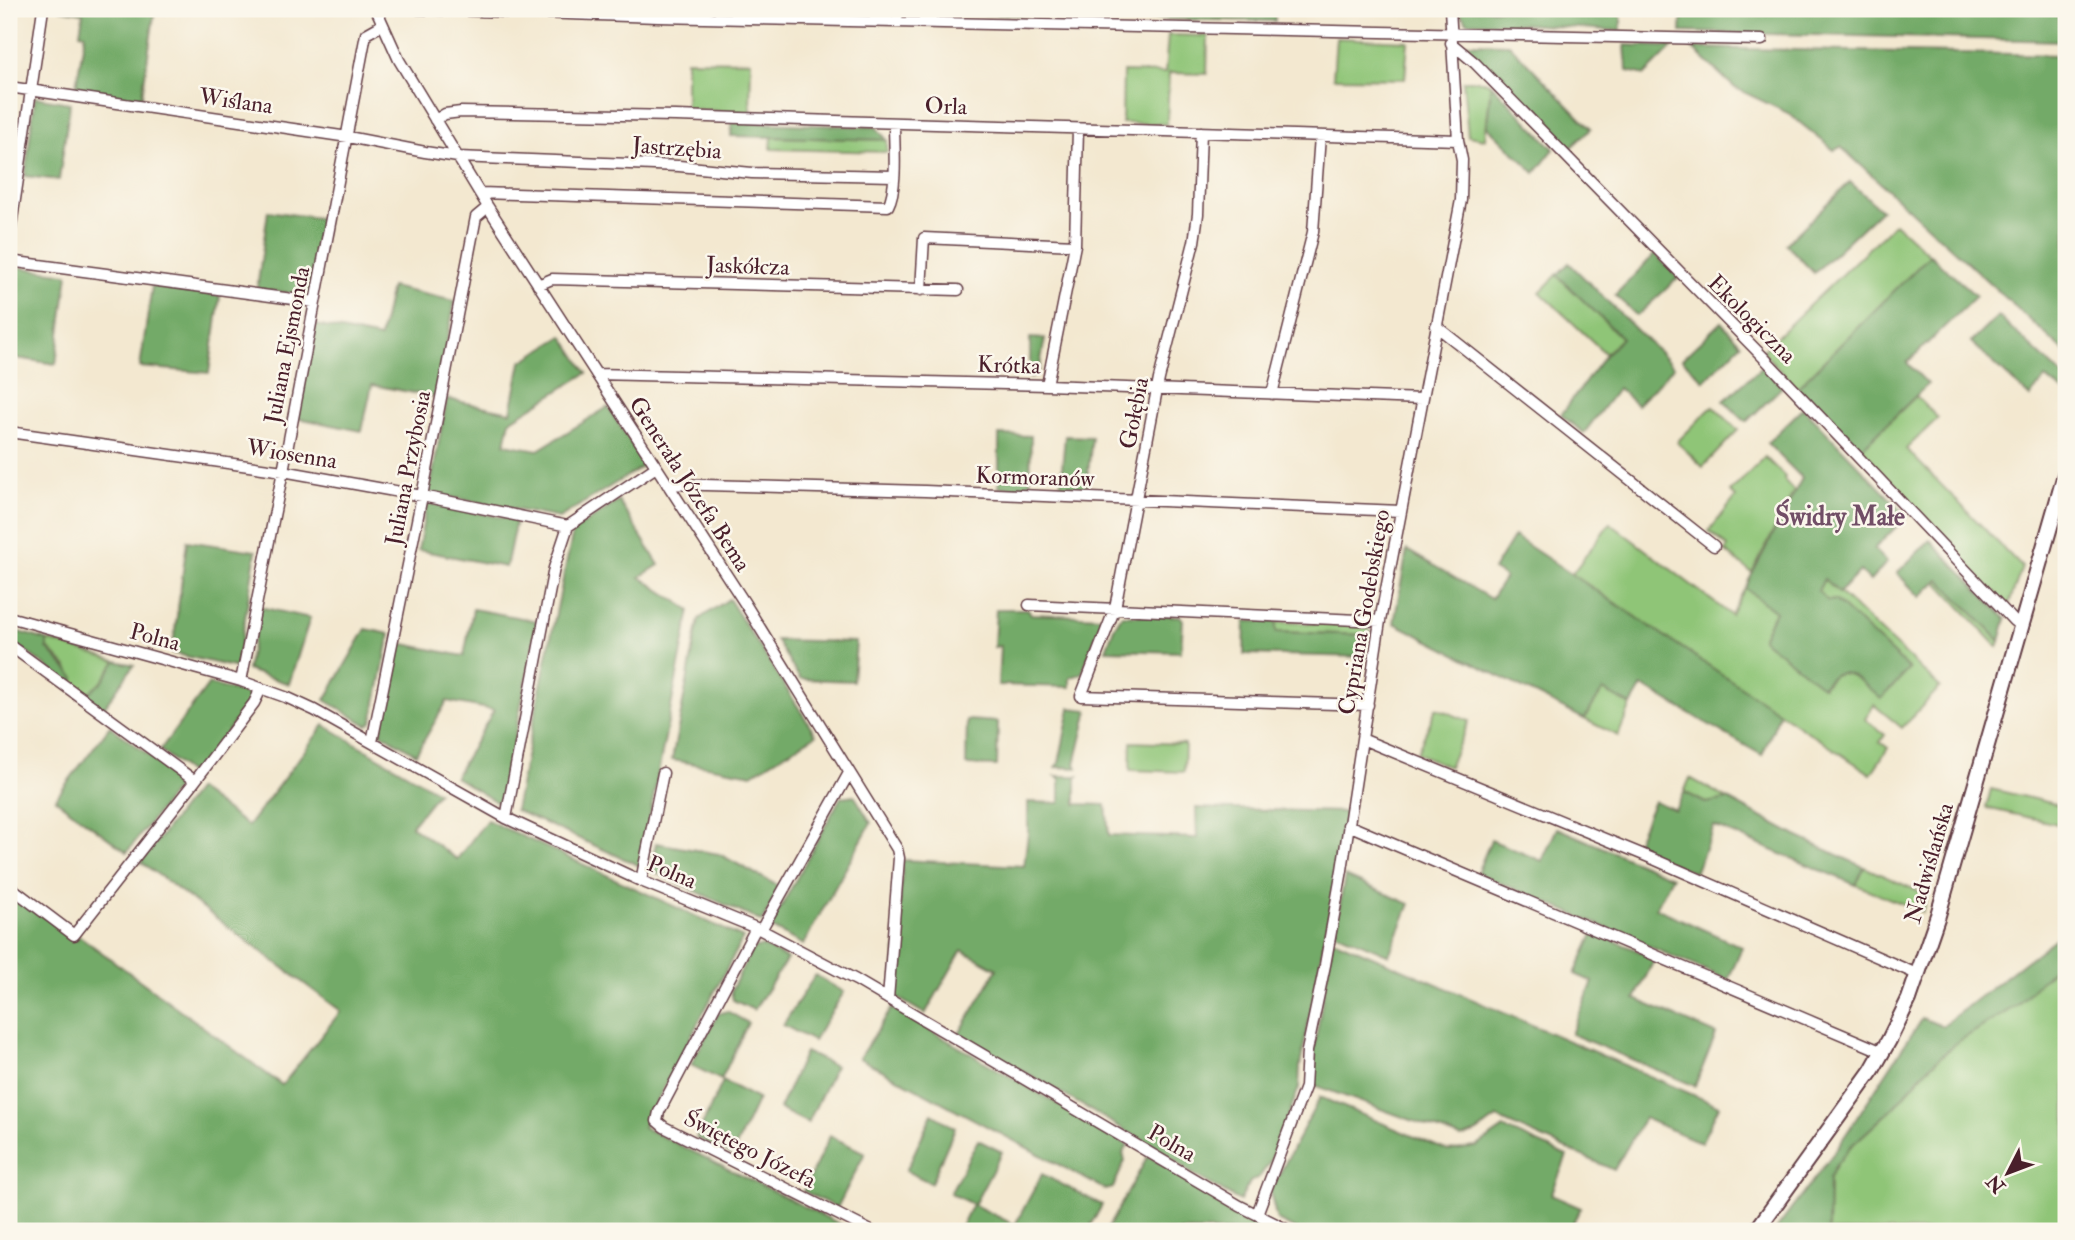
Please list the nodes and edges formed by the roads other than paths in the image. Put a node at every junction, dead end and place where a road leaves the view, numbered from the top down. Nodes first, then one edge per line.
1 (43, 9) edge
2 (376, 9) edge
3 (418, 9) edge
4 (898, 9) edge
5 (1450, 9) edge
6 (897, 22) junction
7 (382, 25) junction
8 (1451, 38) junction
9 (1762, 40) dead end
10 (9, 87) edge
11 (30, 89) junction
12 (435, 120) junction
13 (894, 124) junction
14 (1079, 129) junction
15 (1201, 132) junction
16 (1320, 136) junction
17 (348, 137) junction
18 (1458, 140) junction
19 (457, 157) junction
20 (894, 176) junction
21 (481, 193) junction
22 (488, 207) junction
23 (9, 240) edge
24 (1075, 245) junction
25 (9, 261) edge
26 (538, 285) junction
27 (921, 290) junction
28 (958, 290) dead end
29 (315, 302) junction
30 (1436, 326) junction
31 (596, 374) junction
32 (1047, 385) junction
33 (1158, 390) junction
34 (1272, 394) junction
35 (1422, 399) junction
36 (9, 432) edge
37 (656, 467) junction
38 (283, 471) junction
39 (2066, 471) edge
40 (667, 484) junction
41 (422, 496) junction
42 (1137, 500) junction
43 (1401, 511) junction
44 (568, 526) junction
45 (1714, 546) dead end
46 (1029, 605) dead end
47 (1115, 608) junction
48 (9, 617) edge
49 (1381, 621) junction
50 (2022, 624) junction
51 (9, 645) edge
52 (241, 681) junction
53 (259, 688) junction
54 (1368, 705) junction
55 (1362, 738) junction
56 (372, 742) junction
57 (663, 773) dead end
58 (849, 773) junction
59 (195, 781) junction
60 (506, 818) junction
61 (1348, 825) junction
62 (641, 881) junction
63 (9, 886) edge
64 (758, 929) junction
65 (1919, 975) junction
66 (888, 999) junction
67 (1883, 1052) junction
68 (1256, 1214) junction
69 (871, 1231) edge
70 (1290, 1231) edge
71 (1756, 1231) edge

1 - 11 street
2 - 7 street, Generała Józefa Bema
3 - 6 street
4 - 6 street
5 - 8 street, Cypriana Godebskiego
6 - 8 street
7 - 12 street, Generała Józefa Bema
7 - 17 street, Juliana Ejsmonda
8 - 9 street
8 - 18 street, Cypriana Godebskiego
8 - 50 street, Ekologiczna
10 - 11 street, Wiślana
11 - 17 street, Wiślana
11 - 23 street
12 - 13 street, Orla
12 - 19 street, Generała Józefa Bema
13 - 14 street, Orla
13 - 20 street
14 - 15 street, Orla
14 - 24 street
15 - 16 street, Orla
15 - 33 street, Gołębia
16 - 18 street, Orla
16 - 34 street
17 - 19 street, Wiślana
17 - 29 street, Juliana Ejsmonda
18 - 30 street, Cypriana Godebskiego
19 - 20 street, Jastrzębia
19 - 21 street, Generała Józefa Bema
20 - 21 street
21 - 22 street, Generała Józefa Bema
22 - 26 street, Generała Józefa Bema
22 - 41 street, Juliana Przybosia
24 - 27 street
24 - 32 street
25 - 29 street
26 - 27 street, Jaskółcza
26 - 31 street, Generała Józefa Bema
27 - 28 street, Jaskółcza
29 - 38 street, Juliana Ejsmonda
30 - 35 street, Cypriana Godebskiego
30 - 45 street
31 - 32 street, Krótka
31 - 37 street, Generała Józefa Bema
32 - 33 street, Krótka
33 - 34 street, Krótka
33 - 42 street, Gołębia
34 - 35 street, Krótka
35 - 43 street, Cypriana Godebskiego
36 - 38 street, Wiosenna
37 - 40 street, Generała Józefa Bema
37 - 44 street
38 - 41 street, Wiosenna
38 - 52 street, Juliana Ejsmonda
39 - 50 main road, Nadwiślańska
40 - 42 street, Kormoranów
40 - 58 street, Generała Józefa Bema
41 - 44 street, Wiosenna
41 - 56 street, Juliana Przybosia
42 - 43 street, Kormoranów
42 - 47 street, Gołębia
43 - 49 street, Cypriana Godebskiego
44 - 60 street
46 - 47 street
47 - 49 street
47 - 54 street, Gołębia
48 - 52 street, Polna
49 - 54 street, Cypriana Godebskiego
50 - 65 main road, Nadwiślańska
51 - 59 street
52 - 53 street, Polna
53 - 56 street, Polna
53 - 59 street
54 - 55 street, Cypriana Godebskiego
55 - 61 street, Cypriana Godebskiego
55 - 65 street
56 - 60 street, Polna
57 - 62 street
58 - 64 street
58 - 66 street, Generała Józefa Bema
59 - 63 street
60 - 62 street, Polna
61 - 67 street
61 - 68 street, Cypriana Godebskiego
62 - 64 street, Polna
64 - 66 street, Polna
64 - 69 street, Świętego Józefa
65 - 67 main road, Nadwiślańska
66 - 68 street, Polna
67 - 71 main road, Nadwiślańska
68 - 70 street, Polna

